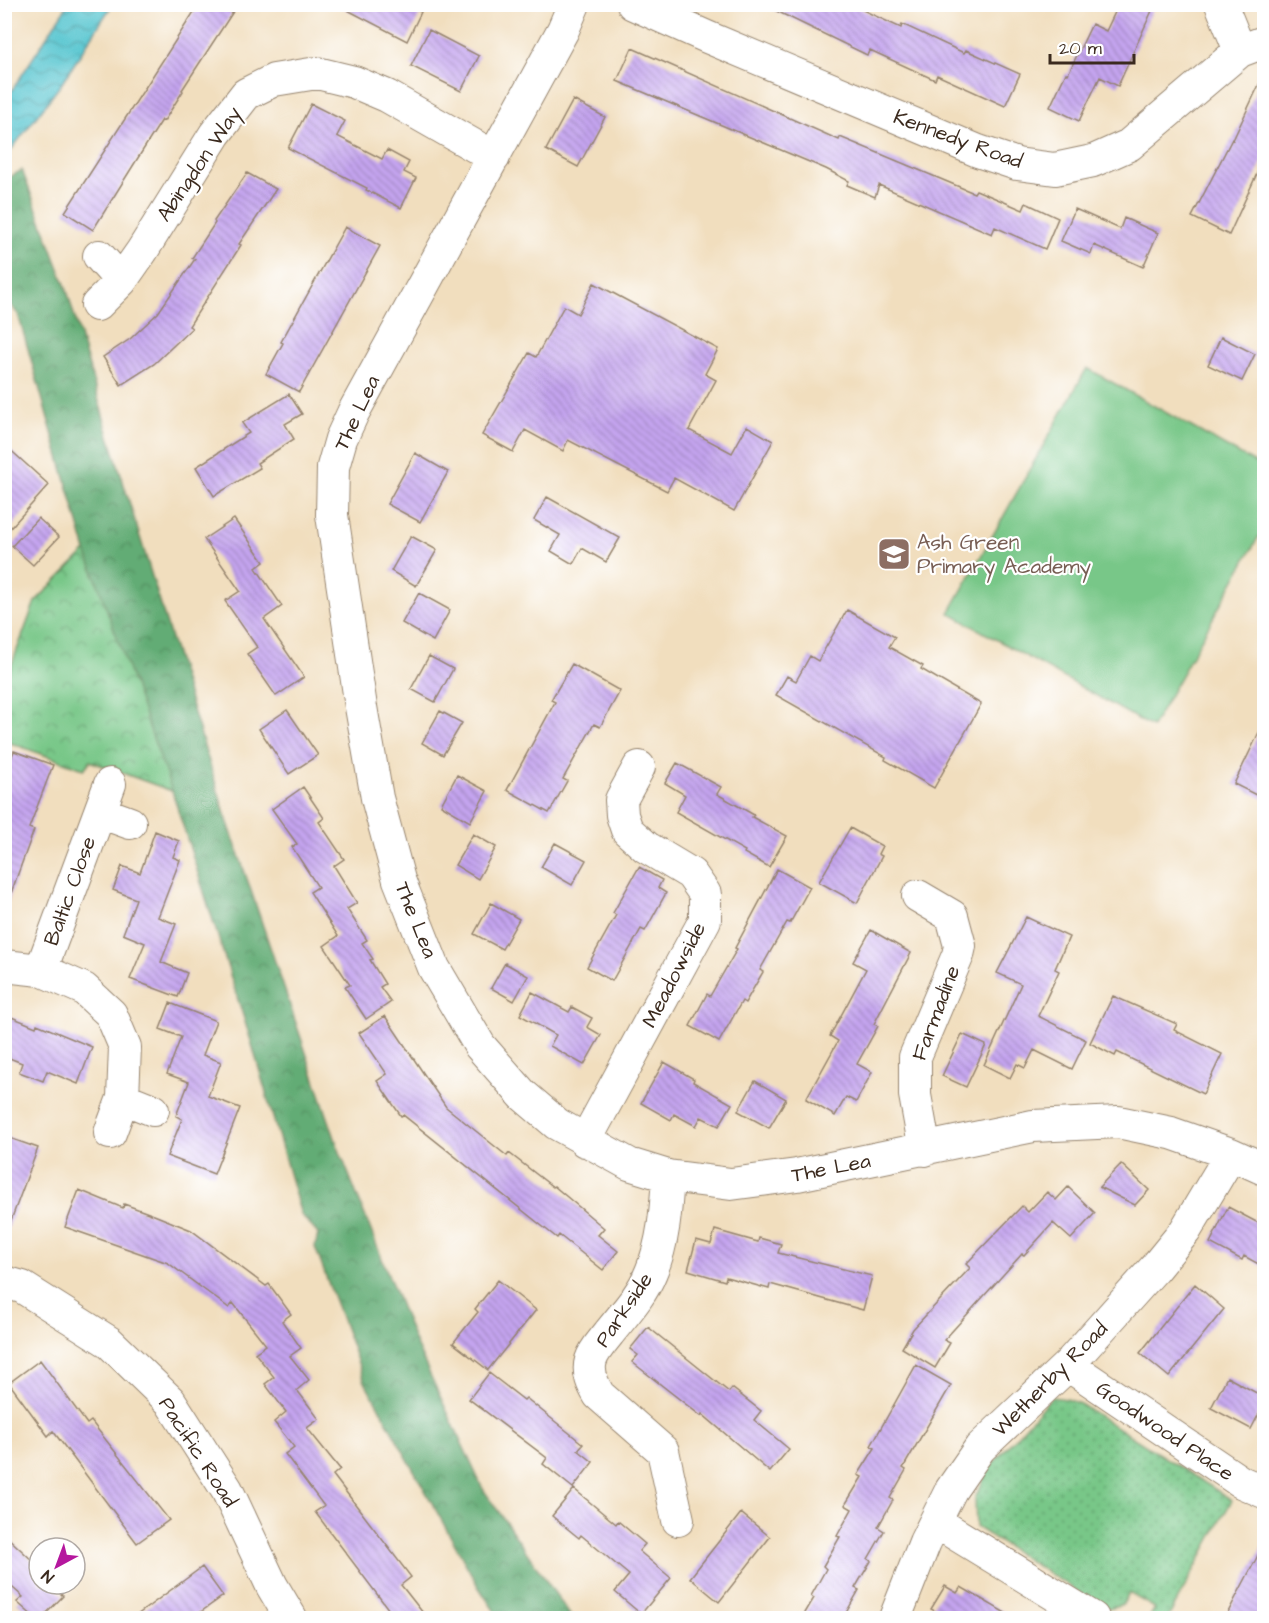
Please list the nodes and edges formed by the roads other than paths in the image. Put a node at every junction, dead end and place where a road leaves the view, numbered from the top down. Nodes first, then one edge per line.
1 (574, 4) edge
2 (633, 4) edge
3 (1221, 4) edge
4 (1252, 47) edge
5 (494, 158) junction
6 (99, 256) dead end
7 (121, 280) junction
8 (97, 305) dead end
9 (639, 767) dead end
10 (130, 823) dead end
11 (918, 896) dead end
12 (4, 966) edge
13 (41, 970) junction
14 (123, 1098) junction
15 (153, 1110) dead end
16 (110, 1133) dead end
17 (585, 1141) junction
18 (925, 1150) junction
19 (1231, 1154) junction
20 (1264, 1169) edge
21 (668, 1176) junction
22 (4, 1282) edge
23 (1068, 1365) junction
24 (1264, 1492) edge
25 (678, 1520) dead end
26 (936, 1522) junction
27 (291, 1618) edge
28 (895, 1618) edge
29 (1093, 1618) edge

1 - 5 street, The Lea
2 - 4 street, Kennedy Road
3 - 4 street
5 - 7 street, Abingdon Way
5 - 17 street, The Lea
6 - 7 street
7 - 8 street, Abingdon Way
9 - 17 street, Meadowside
10 - 13 street, Baltic Close
11 - 18 street, Farmadine
12 - 13 street, Baltic Close
13 - 14 street, Baltic Close
14 - 15 street
14 - 16 street, Baltic Close
17 - 21 street, The Lea
18 - 19 street, The Lea
18 - 21 street, The Lea
19 - 20 street, The Lea
19 - 23 street, Wetherby Road
21 - 25 street, Parkside
22 - 27 street, Pacific Road
23 - 24 street, Goodwood Place
23 - 26 street, Wetherby Road
26 - 28 street, Wetherby Road
26 - 29 street

